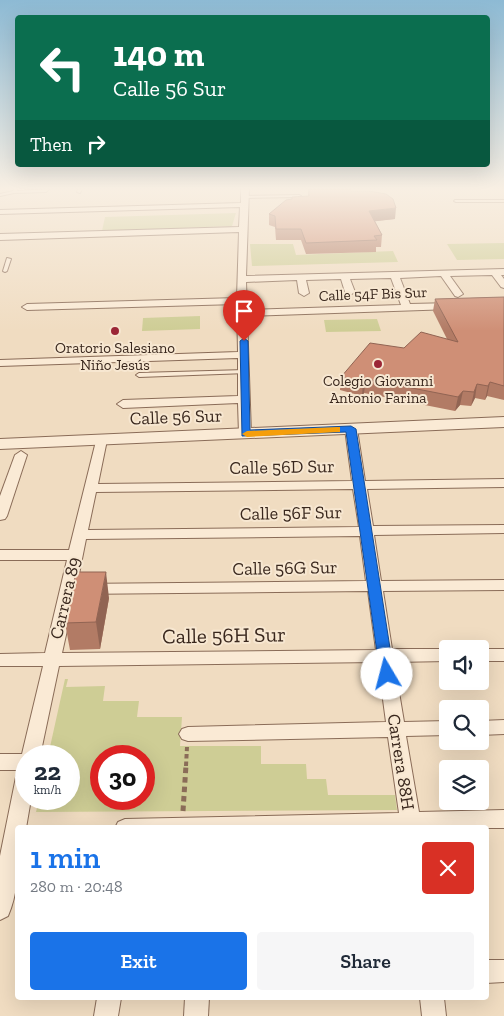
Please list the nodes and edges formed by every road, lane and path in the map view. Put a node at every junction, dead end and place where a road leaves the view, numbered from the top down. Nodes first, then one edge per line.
1 (18, 236) edge
2 (244, 236) edge
3 (0, 237) edge
4 (10, 259) dead end
5 (5, 271) dead end
6 (499, 272) edge
7 (444, 274) junction
8 (394, 275) junction
9 (345, 276) junction
10 (300, 278) junction
11 (241, 279) junction
12 (504, 285) edge
13 (350, 292) dead end
14 (304, 293) dead end
15 (458, 294) dead end
16 (242, 301) junction
17 (465, 306) edge
18 (27, 308) dead end
19 (407, 308) junction
20 (243, 313) junction
21 (244, 355) junction
22 (0, 363) edge
23 (245, 372) junction
24 (139, 375) dead end
25 (245, 399) junction
26 (123, 404) dead end
27 (504, 422) edge
28 (351, 429) junction
29 (245, 434) junction
30 (101, 440) junction
31 (0, 444) edge
32 (21, 455) dead end
33 (504, 483) edge
34 (359, 485) junction
35 (90, 488) junction
36 (0, 516) edge
37 (504, 528) edge
38 (366, 530) junction
39 (79, 535) junction
40 (75, 554) junction
41 (0, 555) edge
42 (504, 585) edge
43 (375, 586) junction
44 (67, 589) junction
45 (489, 655) edge
46 (504, 655) edge
47 (385, 656) junction
48 (439, 656) edge
49 (51, 659) junction
50 (0, 660) edge
51 (504, 727) edge
52 (439, 728) edge
53 (489, 728) edge
54 (396, 730) junction
55 (188, 734) joint
56 (33, 745) edge
57 (0, 762) edge
58 (15, 762) edge
59 (20, 810) edge
60 (504, 819) edge
61 (410, 824) edge
62 (17, 825) edge
63 (182, 825) edge
64 (342, 825) edge
65 (15, 833) edge
66 (4, 862) edge
67 (0, 909) edge
68 (489, 972) edge
69 (504, 972) edge
70 (108, 1000) edge
71 (197, 1000) edge
72 (432, 1000) edge
73 (106, 1016) edge
74 (196, 1016) edge
75 (434, 1016) edge

1 - 3 street
2 - 11 street
4 - 5 lane
6 - 7 street
6 - 12 street
7 - 8 street
7 - 15 street
8 - 9 street
8 - 19 street
9 - 10 street
9 - 13 street
10 - 11 street
10 - 14 street
11 - 16 street
16 - 18 street
16 - 20 street
17 - 19 street, Calle 54F Bis Sur
19 - 20 street, Calle 54F Bis Sur
20 - 21 street
21 - 22 street
21 - 23 street
23 - 24 lane
23 - 25 street
25 - 26 street
25 - 29 street
27 - 28 street, Calle 56 Sur
28 - 29 street, Calle 56 Sur
28 - 34 street, Carrera 88H
29 - 30 street, Calle 56 Sur
30 - 31 street, Calle 56 Sur
30 - 35 street, Carrera 89
32 - 36 street
33 - 34 street, Calle 56D Sur
34 - 35 street, Calle 56D Sur
34 - 38 street, Carrera 88H
35 - 39 street, Carrera 89
37 - 38 street, Calle 56F Sur
38 - 39 street, Calle 56F Sur
38 - 43 street, Carrera 88H
39 - 40 street, Carrera 89
40 - 41 street
40 - 44 street, Carrera 89
42 - 43 street, Calle 56G Sur
43 - 44 street, Calle 56G Sur
43 - 47 street, Carrera 88H
44 - 49 street, Carrera 89
45 - 46 street
47 - 48 street, Calle 56H Sur
47 - 49 street, Calle 56H Sur
47 - 54 street, Carrera 88H
49 - 50 street, Calle 56H Sur
49 - 56 street, Carrera 89
51 - 53 street
52 - 54 street
54 - 55 street
54 - 61 street, Carrera 88H
55 - 63 path
57 - 58 street
59 - 62 street
60 - 61 street
61 - 64 street
65 - 66 street
66 - 67 street
68 - 69 street
70 - 73 street
71 - 74 street
72 - 75 street

